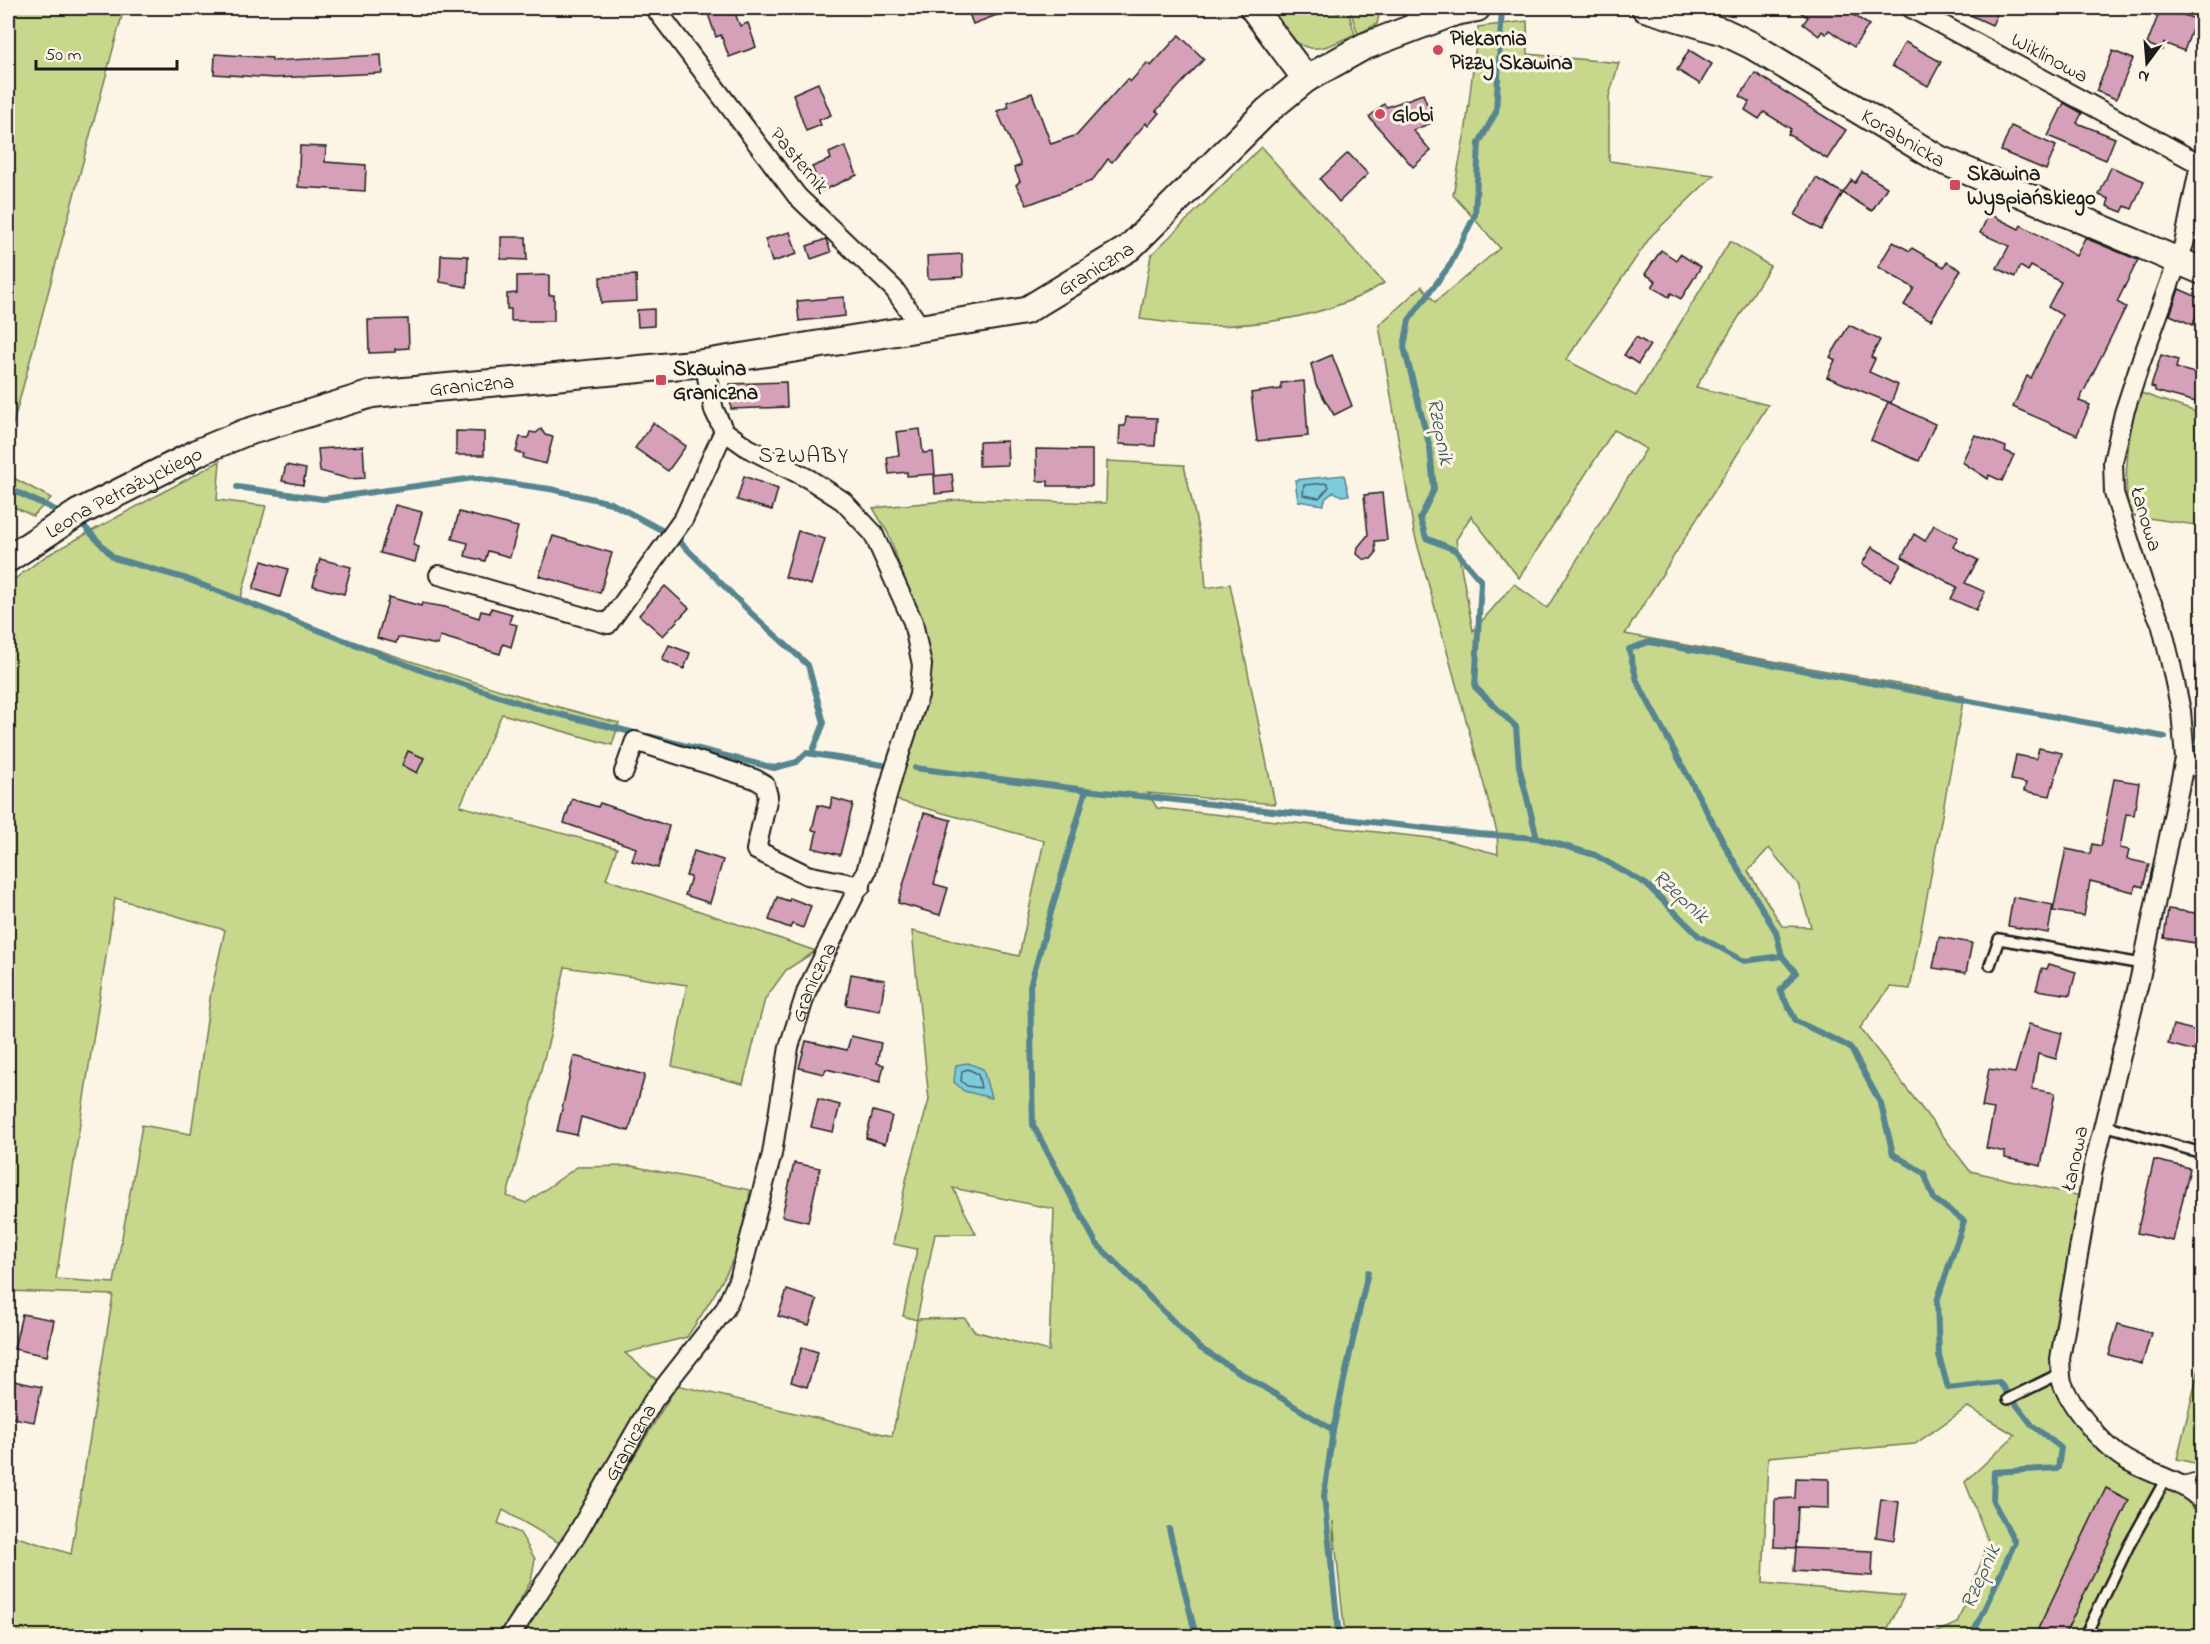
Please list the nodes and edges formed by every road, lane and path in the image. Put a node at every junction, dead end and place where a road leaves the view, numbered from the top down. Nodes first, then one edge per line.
1 (655, 8) edge
2 (1253, 8) edge
3 (1474, 8) edge
4 (1645, 8) edge
5 (1911, 8) edge
6 (1412, 17) edge
7 (1306, 79) junction
8 (2201, 161) edge
9 (2178, 260) junction
10 (2202, 270) edge
11 (922, 329) junction
12 (704, 363) junction
13 (724, 431) junction
14 (244, 433) joint
15 (8, 559) edge
16 (439, 575) dead end
17 (2186, 759) junction
18 (2202, 771) edge
19 (624, 772) dead end
20 (861, 886) junction
21 (2142, 964) junction
22 (1990, 965) dead end
23 (2104, 1125) junction
24 (2202, 1153) edge
25 (2061, 1373) junction
26 (2012, 1396) dead end
27 (2202, 1477) edge
28 (2173, 1480) junction
29 (2202, 1501) edge
30 (510, 1636) edge
31 (2085, 1636) edge

1 - 11 street, Pasternik
2 - 7 street
3 - 6 street
4 - 9 street, Korabnicka
5 - 8 street, Wiklinowa
6 - 7 street, Graniczna
7 - 11 street, Graniczna
8 - 9 street, Wiklinowa
9 - 10 street, Korabnicka
9 - 17 street, Łanowa
11 - 12 street, Graniczna
12 - 13 street
12 - 14 street, Graniczna
13 - 16 street
13 - 20 street, Graniczna
14 - 15 street, Leona Petrażyckiego
17 - 18 street
17 - 21 street, Łanowa
19 - 20 street
20 - 30 street, Graniczna
21 - 22 lane
21 - 23 street, Łanowa
23 - 24 lane
23 - 25 street, Łanowa
25 - 26 lane
25 - 28 street, Łanowa
27 - 28 lane
28 - 29 street, Łanowa
28 - 31 lane

